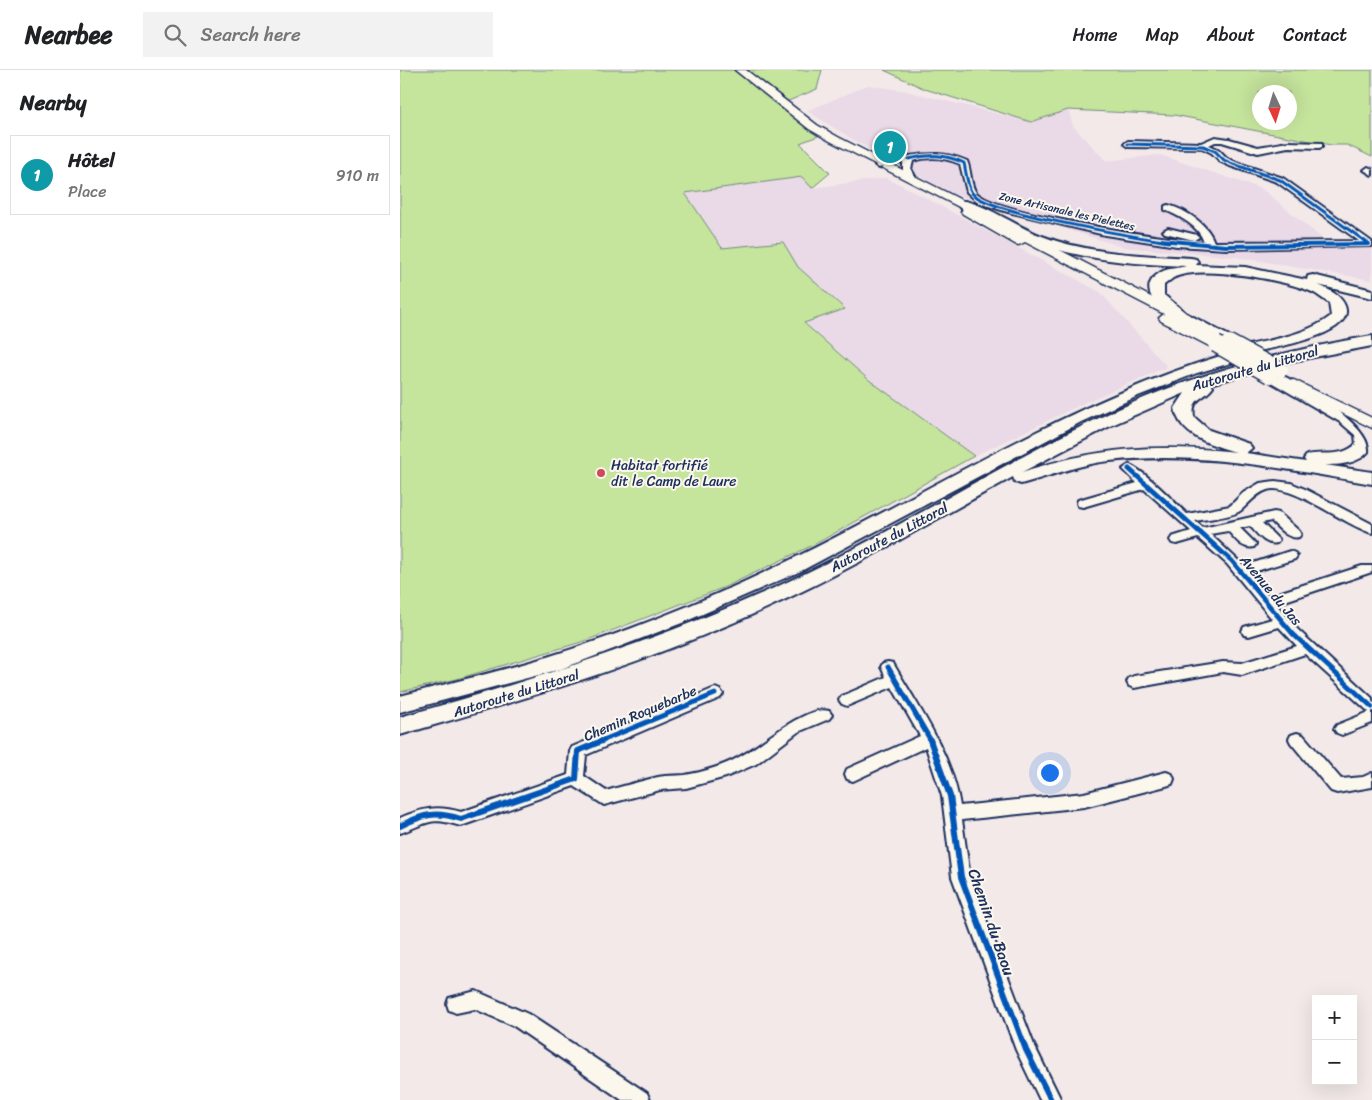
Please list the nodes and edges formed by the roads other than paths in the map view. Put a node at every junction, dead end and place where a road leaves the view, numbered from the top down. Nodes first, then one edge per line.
1 (740, 70) edge
2 (1128, 144) dead end
3 (1203, 146) junction
4 (1319, 146) dead end
5 (908, 163) junction
6 (885, 166) junction
7 (912, 178) junction
8 (965, 205) junction
9 (1168, 208) dead end
10 (1168, 231) dead end
11 (1228, 236) dead end
12 (1210, 243) junction
13 (1371, 244) edge
14 (1237, 246) junction
15 (1372, 294) edge
16 (1372, 328) edge
17 (1218, 342) junction
18 (1372, 342) edge
19 (1275, 373) junction
20 (1372, 418) edge
21 (1372, 424) edge
22 (1049, 430) junction
23 (1130, 469) dead end
24 (1372, 478) edge
25 (1147, 484) junction
26 (1083, 503) dead end
27 (1186, 518) junction
28 (1253, 521) junction
29 (1231, 526) junction
30 (1372, 529) edge
31 (1202, 532) junction
32 (1294, 534) dead end
33 (1177, 540) dead end
34 (1272, 540) dead end
35 (1249, 544) dead end
36 (1290, 556) dead end
37 (1367, 569) dead end
38 (1242, 571) junction
39 (809, 580) junction
40 (1267, 602) junction
41 (1282, 621) junction
42 (1249, 631) dead end
43 (1308, 648) junction
44 (1134, 682) dead end
45 (715, 694) dead end
46 (847, 700) dead end
47 (400, 704) edge
48 (1372, 707) edge
49 (824, 715) dead end
50 (1372, 718) edge
51 (400, 726) edge
52 (1342, 729) dead end
53 (929, 739) junction
54 (1297, 739) dead end
55 (853, 774) dead end
56 (576, 779) junction
57 (1166, 779) dead end
58 (1372, 780) edge
59 (952, 814) junction
60 (400, 826) edge
61 (456, 1004) dead end
62 (640, 1100) edge
63 (1051, 1100) edge

1 - 6 main road
2 - 3 street
3 - 4 street
3 - 13 street, Zone Artisanale les Pielettes
5 - 6 street
5 - 6 street, Zone Artisanale les Pielettes
5 - 7 street
5 - 12 street, Zone Artisanale les Pielettes
6 - 7 main road
6 - 17 main road
7 - 8 main road
8 - 15 highway
8 - 17 main road
9 - 12 street
10 - 12 street
11 - 14 street
12 - 14 street, Zone Artisanale les Pielettes
13 - 14 street, Zone Artisanale les Pielettes
16 - 22 highway, Autoroute du Littoral
17 - 19 highway, bridge
17 - 22 highway
18 - 19 highway
18 - 39 highway, Autoroute du Littoral
19 - 20 main road
19 - 21 main road
22 - 47 highway, Autoroute du Littoral
23 - 25 street, Avenue du Jas
24 - 39 highway
25 - 26 street
25 - 27 street, Avenue du Jas
27 - 30 street
27 - 31 street, Avenue du Jas
28 - 29 street
28 - 32 street
28 - 34 street
29 - 31 street
29 - 35 street
31 - 33 street
31 - 38 street, Avenue du Jas
36 - 38 street
37 - 40 street
38 - 40 street, Avenue du Jas
39 - 51 highway, Autoroute du Littoral
40 - 41 street, Avenue du Jas
41 - 42 street
41 - 43 street, Avenue du Jas
43 - 44 street
43 - 48 street, Avenue du Jas
45 - 56 street, Chemin Roquebarbe
46 - 53 street, Chemin du Baou
49 - 56 street
50 - 52 street
53 - 55 street
53 - 59 street, Chemin du Baou
54 - 58 street
56 - 60 street
57 - 59 street
59 - 63 street, Chemin du Baou
61 - 62 street

